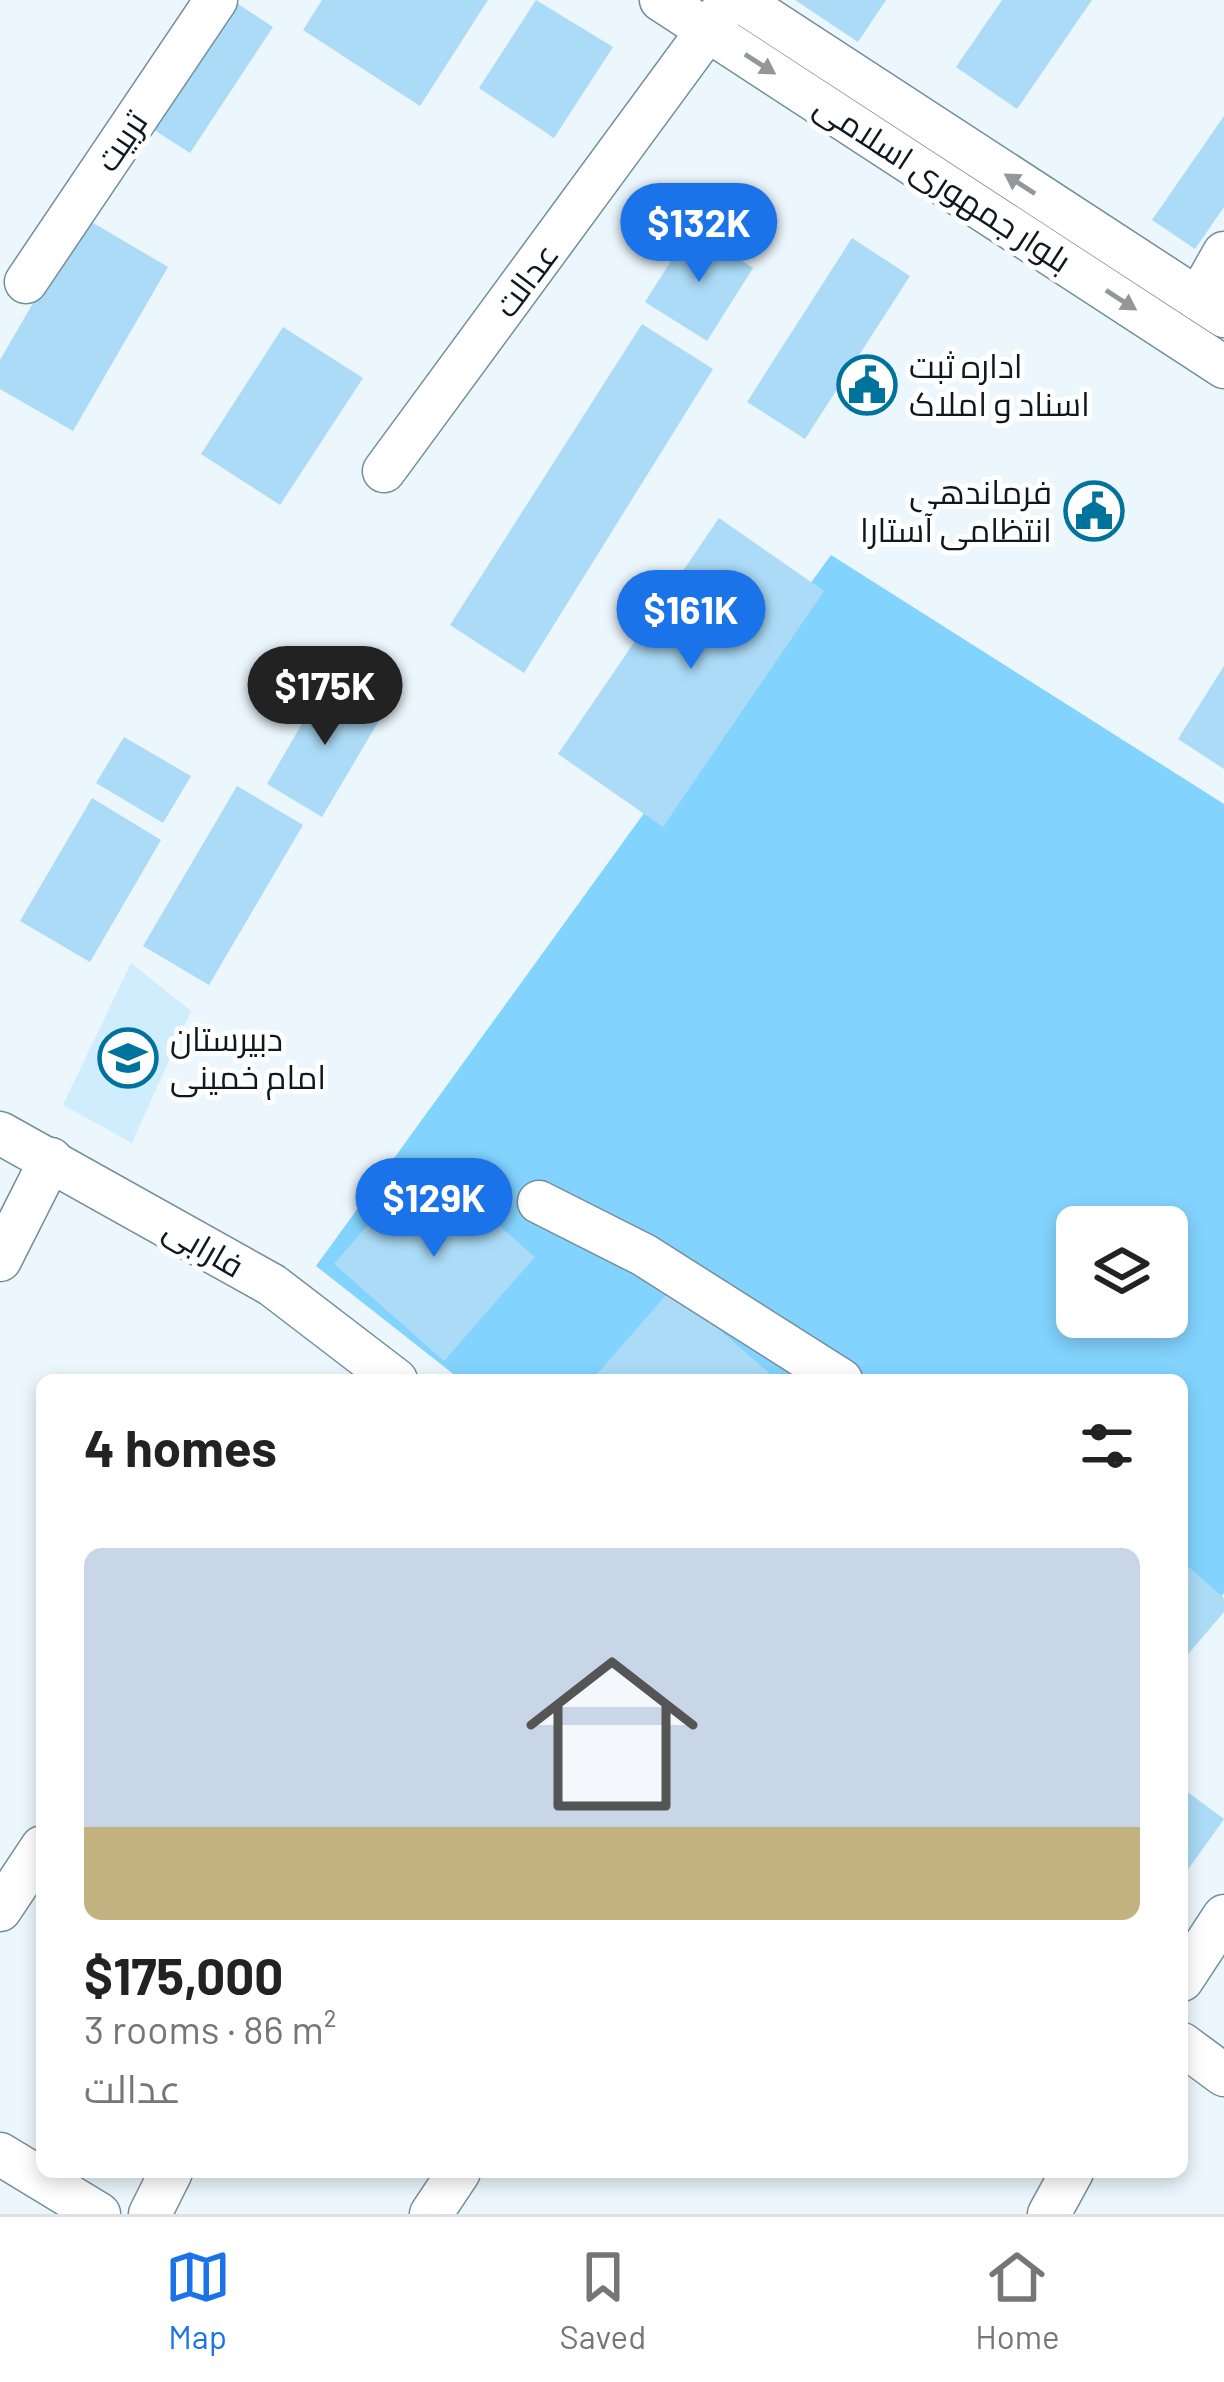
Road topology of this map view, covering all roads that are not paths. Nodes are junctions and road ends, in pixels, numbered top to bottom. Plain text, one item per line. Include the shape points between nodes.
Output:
1 (216, 0) edge
2 (662, 0) edge
3 (726, 10) edge
4 (1224, 254) edge
5 (26, 282) dead end
6 (1211, 308) edge
7 (1224, 367) edge
8 (385, 471) dead end
9 (0, 1133) edge
10 (50, 1159) junction
11 (539, 1202) dead end
12 (0, 1260) edge
13 (376, 1374) edge
14 (832, 1374) edge
15 (36, 1856) edge
16 (0, 1910) edge
17 (1224, 1916) edge
18 (1188, 1972) edge
19 (1188, 2048) edge
20 (1224, 2075) edge
21 (0, 2153) edge
22 (36, 2175) edge
23 (41, 2178) edge
24 (168, 2178) edge
25 (456, 2178) edge
26 (1069, 2178) edge
27 (99, 2214) edge
28 (150, 2214) edge
29 (431, 2214) edge
30 (1049, 2214) edge

1 - 5 street, تربیت
2 - 3 street, بلوار جمهوری اسلامی
6 -> 3 street, بلوار جمهوری اسلامی
3 -> 7 street, بلوار جمهوری اسلامی
3 - 8 street, عدالت
4 - 6 street
9 - 10 street, فارابی
10 - 12 street
10 - 13 street, فارابی via 272,1285
11 - 14 street via 644,1255
15 - 16 street
17 - 18 street
19 - 20 street
21 - 22 street
23 - 27 street
24 - 28 street
25 - 29 street
26 - 30 street

